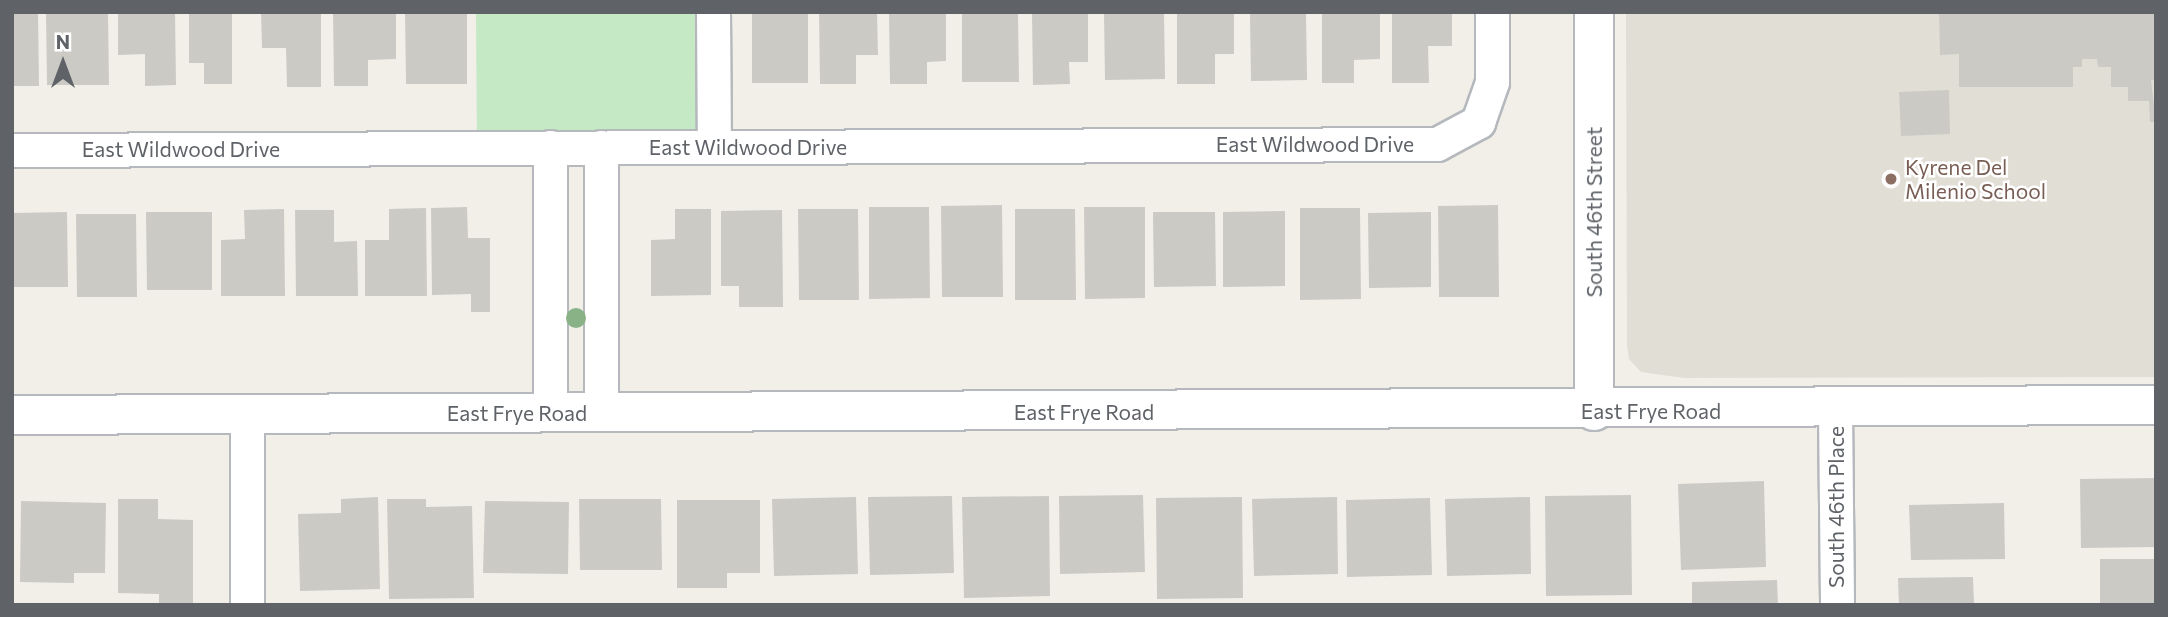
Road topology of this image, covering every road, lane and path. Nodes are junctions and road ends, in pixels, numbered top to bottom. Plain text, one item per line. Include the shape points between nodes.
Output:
1 (713, 12) edge
2 (1492, 12) edge
3 (1594, 12) edge
4 (550, 147) junction
5 (601, 147) junction
6 (714, 147) junction
7 (12, 149) edge
8 (551, 281) junction
9 (601, 281) junction
10 (2156, 405) edge
11 (1835, 410) junction
12 (1594, 411) junction
13 (601, 412) junction
14 (550, 413) junction
15 (247, 414) junction
16 (12, 415) edge
17 (247, 605) edge
18 (1837, 605) edge

1 - 6 street
2 - 6 street, East Wildwood Drive via 1492,82 1478,122 1437,144
3 - 12 street, South 46th Street
4 - 5 street, East Wildwood Drive
4 - 7 street, East Wildwood Drive
4 - 8 street
5 - 6 street, East Wildwood Drive
5 - 9 street
8 - 9 street
8 - 14 street
9 - 13 street
10 - 11 street, East Frye Road
11 - 12 street, East Frye Road
11 - 18 street, South 46th Place
12 - 13 street, East Frye Road
13 - 14 street, East Frye Road
14 - 15 street, East Frye Road
15 - 16 street, East Frye Road
15 - 17 street

